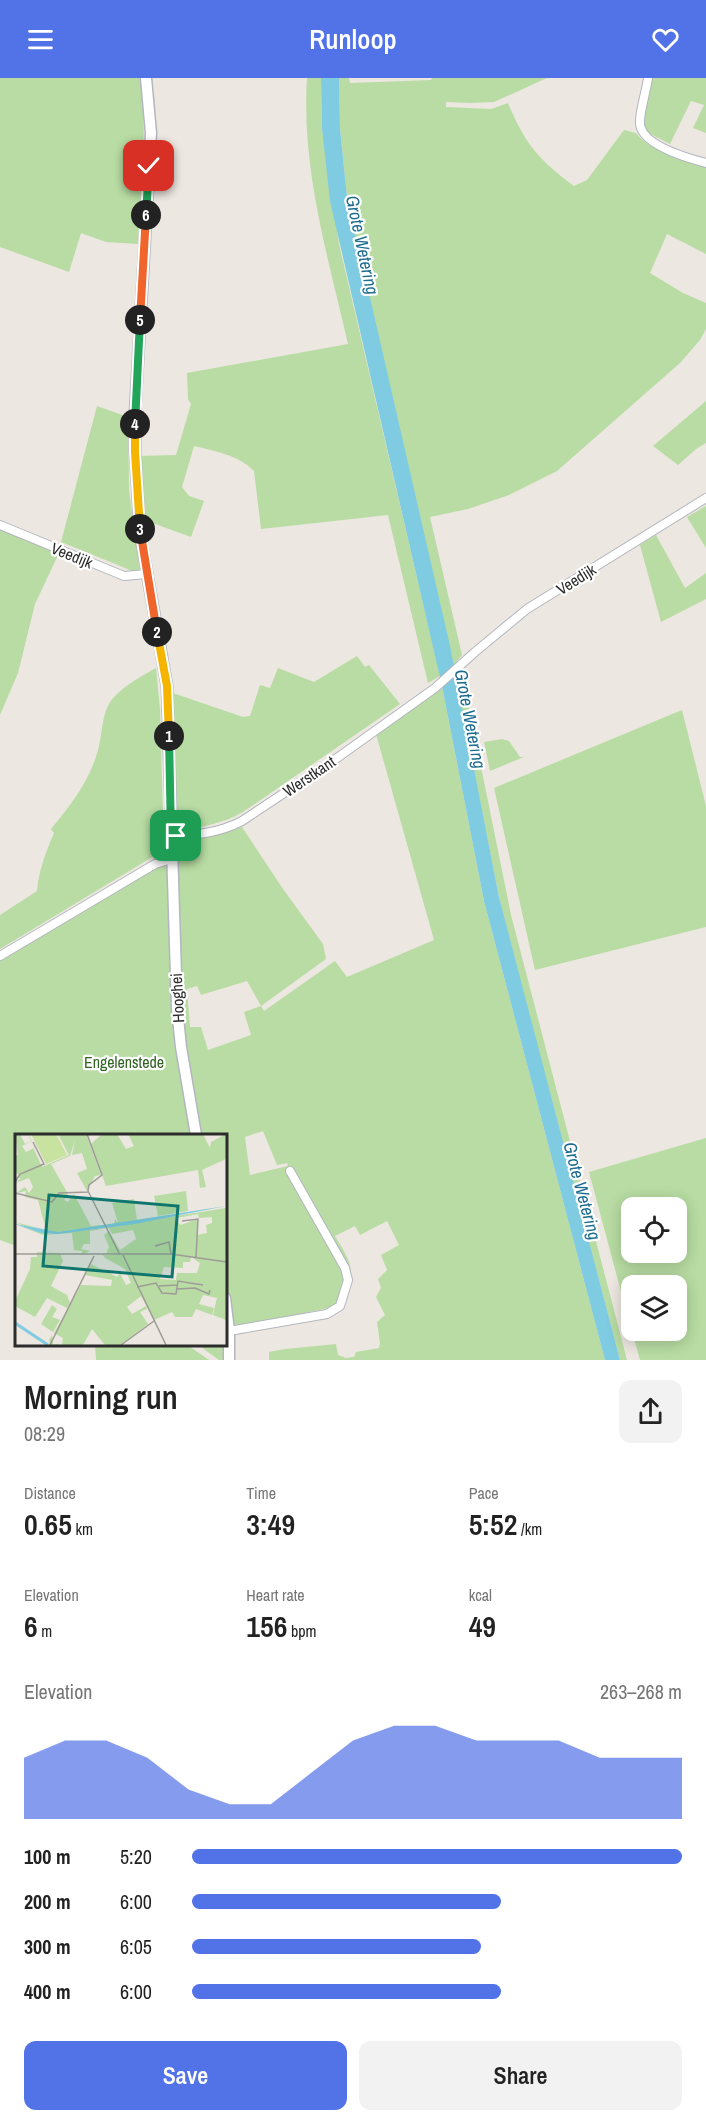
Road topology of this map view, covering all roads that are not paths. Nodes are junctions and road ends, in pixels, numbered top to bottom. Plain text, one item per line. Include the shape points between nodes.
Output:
1 (146, 78) edge
2 (648, 78) edge
3 (706, 163) edge
4 (706, 498) edge
5 (0, 525) edge
6 (146, 574) junction
7 (435, 687) joint
8 (169, 836) junction
9 (172, 859) junction
10 (0, 956) edge
11 (196, 1134) edge
12 (290, 1171) dead end
13 (226, 1306) edge
14 (229, 1331) junction
15 (229, 1360) edge

1 - 6 street, Hooghei via 151,133 135,442
2 - 3 street via 639,121 643,134 672,151
4 - 7 street, Veedijk via 527,609
5 - 6 street, Veedijk via 124,576
6 - 8 street, Hooghei via 167,686
7 - 8 street, Werstkant via 242,821 214,832
8 - 9 street, Hooghei
9 - 10 street via 155,864
9 - 11 street, Hooghei via 177,1008
12 - 14 street via 345,1268 348,1280 340,1306 327,1314
13 - 14 street
14 - 15 street

